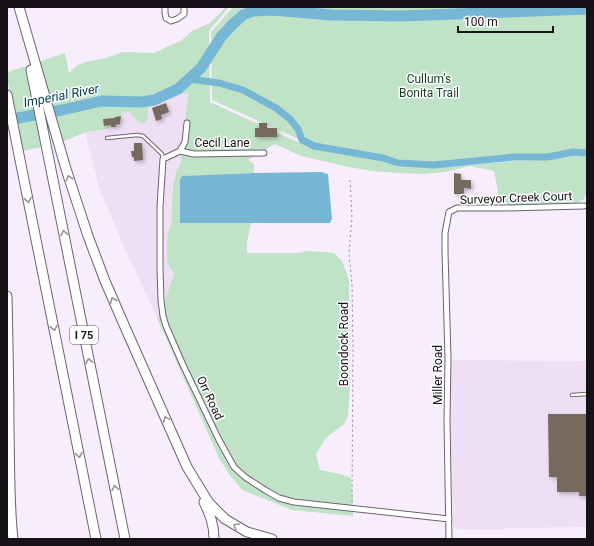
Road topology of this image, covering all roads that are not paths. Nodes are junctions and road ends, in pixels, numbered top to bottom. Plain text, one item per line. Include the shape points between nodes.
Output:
1 (19, 7) edge
2 (165, 7) edge
3 (184, 7) edge
4 (31, 57) junction
5 (7, 95) edge
6 (187, 124) dead end
7 (107, 138) dead end
8 (180, 151) junction
9 (264, 153) dead end
10 (163, 160) junction
11 (584, 206) dead end
12 (449, 212) joint
13 (7, 296) edge
14 (587, 394) edge
15 (572, 395) dead end
16 (187, 467) junction
17 (11, 517) junction
18 (449, 519) junction
19 (7, 527) edge
20 (13, 539) edge
21 (96, 539) edge
22 (125, 539) edge
23 (214, 539) edge
24 (272, 539) edge
25 (449, 539) edge

1 - 4 highway, I 75
2 - 3 street via 164,14 171,21 184,14
16 -> 4 highway via 105,281 72,188
22 -> 4 highway, I 75
5 -> 21 highway, I 75
6 - 8 street via 185,142
7 - 10 lane via 144,136 162,154
8 - 9 street, Cecil Lane via 194,154
8 - 10 street
10 - 18 street, Orr Road via 160,185 163,316 183,365 234,467 265,490 279,498 294,502
11 - 12 street, Surveyor Creek Court via 457,208
12 - 18 street, Miller Road via 446,233
13 - 17 highway
14 - 15 lane
16 - 23 highway via 211,517
24 -> 16 highway via 247,532 226,519 209,503
17 - 19 highway
17 - 20 highway
18 - 25 street, Miller Road

